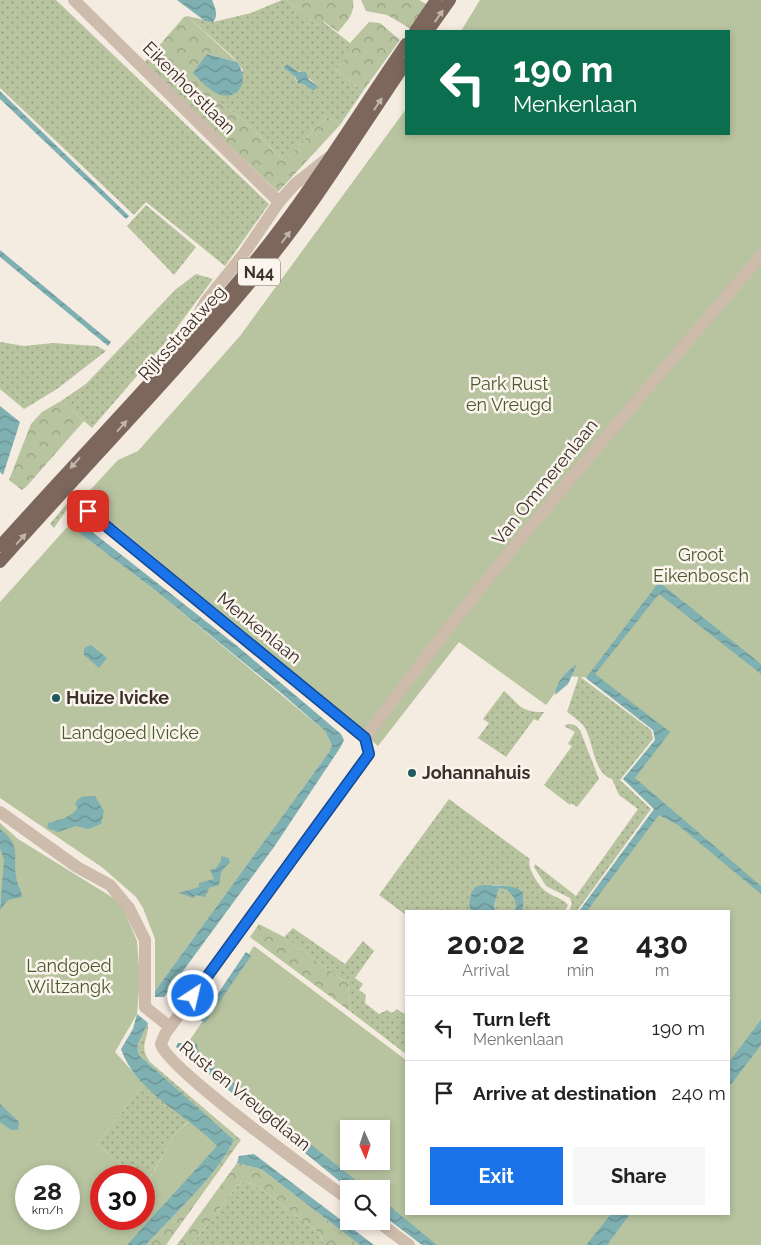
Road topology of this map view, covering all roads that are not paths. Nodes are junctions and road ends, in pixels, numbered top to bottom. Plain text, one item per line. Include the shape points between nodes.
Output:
1 (74, 0) edge
2 (436, 0) edge
3 (450, 0) edge
4 (416, 30) edge
5 (429, 30) edge
6 (405, 45) edge
7 (405, 64) edge
8 (329, 157) junction
9 (279, 202) junction
10 (761, 256) edge
11 (178, 349) junction
12 (88, 511) dead end
13 (0, 546) edge
14 (0, 562) edge
15 (365, 738) junction
16 (0, 812) edge
17 (170, 1027) junction
18 (340, 1193) edge
19 (389, 1230) edge
20 (408, 1245) edge

1 - 9 street, Eikenhorstlaan
2 - 4 main road
5 -> 3 main road
6 - 8 main road, Rijksstraatweg / N44
14 -> 7 main road, Rijksstraatweg / N44 via 266,264
8 - 9 street, Rijksstraatweg / N44 via 295,184
8 - 11 main road, Rijksstraatweg / N44 via 258,257
9 - 11 street, Rijksstraatweg / N44 via 206,301
10 - 15 street, Van Ommerenlaan via 599,444
11 -> 13 main road, Rijksstraatweg / N44
12 - 15 street, Menkenlaan
15 - 17 street via 369,754
16 - 17 street, Rust en Vreugdlaan via 77,867 110,885 129,908 145,940 145,1007
17 - 18 street, Rust en Vreugdlaan via 161,1044 164,1053 254,1129
19 - 20 street

